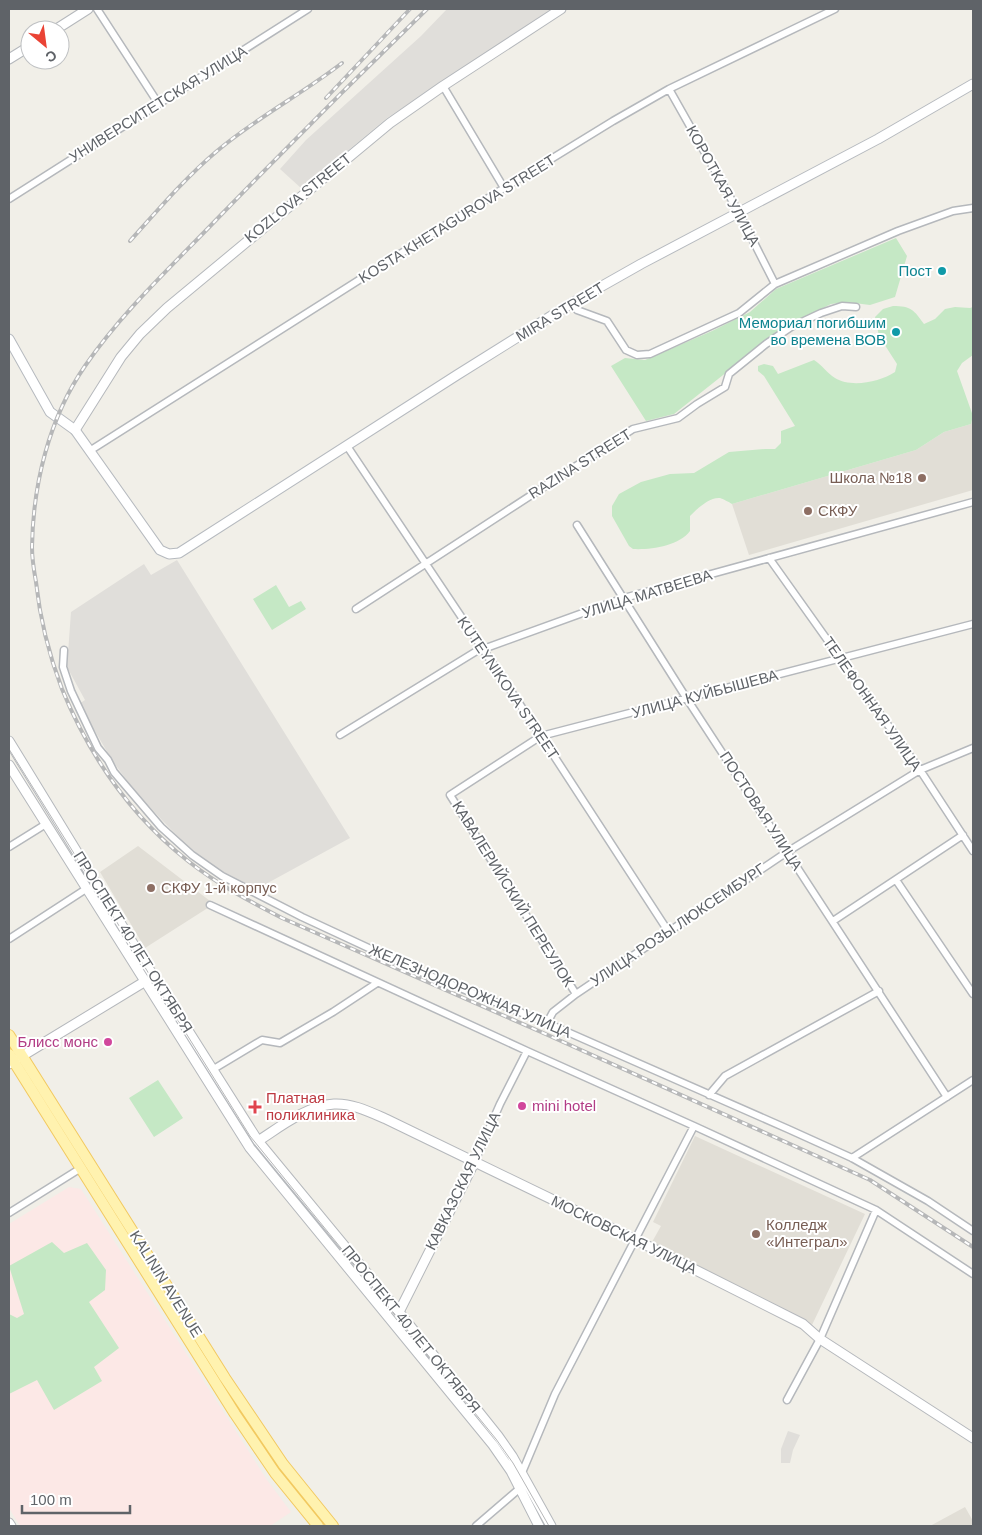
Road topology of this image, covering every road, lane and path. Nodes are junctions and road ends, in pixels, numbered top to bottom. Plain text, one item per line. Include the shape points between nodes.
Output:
1 (88, 9) edge
2 (97, 9) edge
3 (308, 9) edge
4 (561, 9) edge
5 (835, 9) edge
6 (70, 20) edge
7 (20, 52) edge
8 (9, 59) edge
9 (973, 84) edge
10 (443, 86) junction
11 (669, 89) junction
12 (158, 103) junction
13 (504, 188) junction
14 (9, 199) edge
15 (973, 208) edge
16 (739, 213) junction
17 (775, 284) junction
18 (572, 303) junction
19 (856, 307) dead end
20 (10, 344) edge
21 (75, 430) junction
22 (347, 446) junction
23 (91, 450) junction
24 (973, 502) edge
25 (577, 525) dead end
26 (769, 558) junction
27 (424, 563) junction
28 (624, 598) junction
29 (356, 609) dead end
30 (973, 624) edge
31 (64, 650) dead end
32 (483, 650) junction
33 (840, 658) junction
34 (687, 699) junction
35 (340, 734) dead end
36 (541, 736) junction
37 (9, 741) edge
38 (973, 748) edge
39 (9, 765) edge
40 (920, 770) junction
41 (450, 794) joint
42 (46, 824) junction
43 (963, 835) junction
44 (9, 847) edge
45 (973, 851) edge
46 (787, 852) junction
47 (896, 880) junction
48 (86, 890) junction
49 (210, 905) dead end
50 (834, 921) junction
51 (668, 931) junction
52 (9, 940) edge
53 (144, 982) junction
54 (377, 983) junction
55 (879, 991) junction
56 (576, 994) junction
57 (973, 994) edge
58 (547, 1023) junction
59 (9, 1035) edge
60 (527, 1051) junction
61 (13, 1059) edge
62 (212, 1070) junction
63 (973, 1080) edge
64 (710, 1094) junction
65 (946, 1097) junction
66 (694, 1126) junction
67 (258, 1141) junction
68 (250, 1148) junction
69 (852, 1158) junction
70 (474, 1161) junction
71 (81, 1168) junction
72 (876, 1210) junction
73 (9, 1213) edge
74 (973, 1231) edge
75 (636, 1240) junction
76 (973, 1274) edge
77 (399, 1312) junction
78 (820, 1338) junction
79 (787, 1400) dead end
80 (973, 1438) edge
81 (521, 1472) junction
82 (519, 1489) junction
83 (9, 1523) edge
84 (11, 1526) edge
85 (318, 1526) edge
86 (333, 1526) edge
87 (476, 1526) edge
88 (539, 1526) edge
89 (551, 1526) edge

1 - 6 street
2 - 12 street
3 - 12 street, УНИВЕРСИТЕТСКАЯ УЛИЦА
4 - 10 street, KOZLOVA STREET
5 - 11 street, KOSTA KHETAGUROVA STREET
7 - 8 street
9 - 16 street, MIRA STREET
10 - 13 street
10 - 21 street, KOZLOVA STREET via 390,123 167,308 121,357
11 - 13 street, KOSTA KHETAGUROVA STREET
11 - 16 street, КОРОТКАЯ УЛИЦА
12 - 14 street, УНИВЕРСИТЕТСКАЯ УЛИЦА
13 - 23 street, KOSTA KHETAGUROVA STREET
15 - 17 street via 953,211 898,231
16 - 17 street, КОРОТКАЯ УЛИЦА
16 - 18 street, MIRA STREET
17 - 18 street via 739,313 650,354 637,355 626,350 606,321 577,310
18 - 22 street, MIRA STREET
19 - 27 street, RAZINA STREET via 842,306 791,327 729,374 725,387 678,418 633,429
20 - 21 street via 50,412
21 - 23 street
22 - 23 street, MIRA STREET via 179,553 168,554 160,550
22 - 27 street, KUTEYNIKOVA STREET
24 - 26 street, УЛИЦА МАТВЕЕВА
25 - 28 street, ПОСТОВАЯ УЛИЦА
26 - 28 street, УЛИЦА МАТВЕЕВА
26 - 33 street, ТЕЛЕФОННАЯ УЛИЦА
27 - 29 street, RAZINA STREET
27 - 32 street, KUTEYNIKOVA STREET
28 - 32 street, УЛИЦА МАТВЕЕВА
28 - 34 street, ПОСТОВАЯ УЛИЦА
30 - 33 street, УЛИЦА КУЙБЫШЕВА
31 - 58 street, ЖЕЛЕЗНОДОРОЖНАЯ УЛИЦА via 64,667 71,691 98,748 135,798 192,854 222,876 342,936 418,971
32 - 35 street, УЛИЦА МАТВЕЕВА via 474,652
32 - 36 street, KUTEYNIKOVA STREET
33 - 34 street, УЛИЦА КУЙБЫШЕВА
33 - 40 street, ТЕЛЕФОННАЯ УЛИЦА
34 - 36 street, УЛИЦА КУЙБЫШЕВА
34 - 46 street, ПОСТОВАЯ УЛИЦА
36 - 41 street, УЛИЦА КУЙБЫШЕВА
36 - 51 street, KUTEYNIKOVA STREET
37 - 62 street, ПРОСПЕКТ 40 ЛЕТ ОКТЯБРЯ
38 - 40 street, УЛИЦА РОЗЫ ЛЮКСЕМБУРГ
39 - 42 street, ПРОСПЕКТ 40 ЛЕТ ОКТЯБРЯ
40 - 43 street, ТЕЛЕФОННАЯ УЛИЦА
40 - 46 street, УЛИЦА РОЗЫ ЛЮКСЕМБУРГ
41 - 56 street, КАВАЛЕРИЙСКИЙ ПЕРЕУЛОК
42 - 44 street
42 - 48 street, ПРОСПЕКТ 40 ЛЕТ ОКТЯБРЯ
43 - 45 street, ТЕЛЕФОННАЯ УЛИЦА
43 - 47 street
46 - 50 street, ПОСТОВАЯ УЛИЦА
46 - 51 street, УЛИЦА РОЗЫ ЛЮКСЕМБУРГ
47 - 50 street
47 - 57 street
48 - 52 street
48 - 53 street, ПРОСПЕКТ 40 ЛЕТ ОКТЯБРЯ
49 - 54 street, ЖЕЛЕЗНОДОРОЖНАЯ УЛИЦА
50 - 55 street, ПОСТОВАЯ УЛИЦА
51 - 56 street, УЛИЦА РОЗЫ ЛЮКСЕМБУРГ
53 - 61 street
53 - 68 street, ПРОСПЕКТ 40 ЛЕТ ОКТЯБРЯ
54 - 60 street, ЖЕЛЕЗНОДОРОЖНАЯ УЛИЦА
54 - 62 street via 280,1043 262,1040
55 - 64 street via 725,1076
55 - 65 street, ПОСТОВАЯ УЛИЦА
56 - 58 street, УЛИЦА РОЗЫ ЛЮКСЕМБУРГ via 553,1012
58 - 64 street, ЖЕЛЕЗНОДОРОЖНАЯ УЛИЦА
59 - 61 main road, KALININ AVENUE
60 - 66 street, ЖЕЛЕЗНОДОРОЖНАЯ УЛИЦА
60 - 70 street, КАВКАЗСКАЯ УЛИЦА
61 - 71 main road, KALININ AVENUE
61 - 86 main road, KALININ AVENUE via 235,1394 283,1464
62 - 67 street, ПРОСПЕКТ 40 ЛЕТ ОКТЯБРЯ
63 - 65 street
64 - 69 street, ЖЕЛЕЗНОДОРОЖНАЯ УЛИЦА
65 - 69 street
66 - 72 street, ЖЕЛЕЗНОДОРОЖНАЯ УЛИЦА
66 - 75 street
67 - 68 street
67 - 70 street, МОСКОВСКАЯ УЛИЦА via 311,1109 334,1104 358,1108 386,1119
67 - 77 street, ПРОСПЕКТ 40 ЛЕТ ОКТЯБРЯ
68 - 82 street, ПРОСПЕКТ 40 ЛЕТ ОКТЯБРЯ via 493,1445
69 - 74 street, ЖЕЛЕЗНОДОРОЖНАЯ УЛИЦА
70 - 75 street, МОСКОВСКАЯ УЛИЦА
70 - 77 street, КАВКАЗСКАЯ УЛИЦА
71 - 73 street
71 - 85 main road, KALININ AVENUE via 235,1414 275,1473
72 - 76 street, ЖЕЛЕЗНОДОРОЖНАЯ УЛИЦА
72 - 78 street
75 - 78 street, МОСКОВСКАЯ УЛИЦА via 803,1324
75 - 81 street via 555,1394
77 - 81 street, ПРОСПЕКТ 40 ЛЕТ ОКТЯБРЯ via 498,1436
78 - 79 street
78 - 80 street, МОСКОВСКАЯ УЛИЦА
81 - 82 street
81 - 89 street, ПРОСПЕКТ 40 ЛЕТ ОКТЯБРЯ
82 - 87 street
82 - 88 street, ПРОСПЕКТ 40 ЛЕТ ОКТЯБРЯ
83 - 84 street

